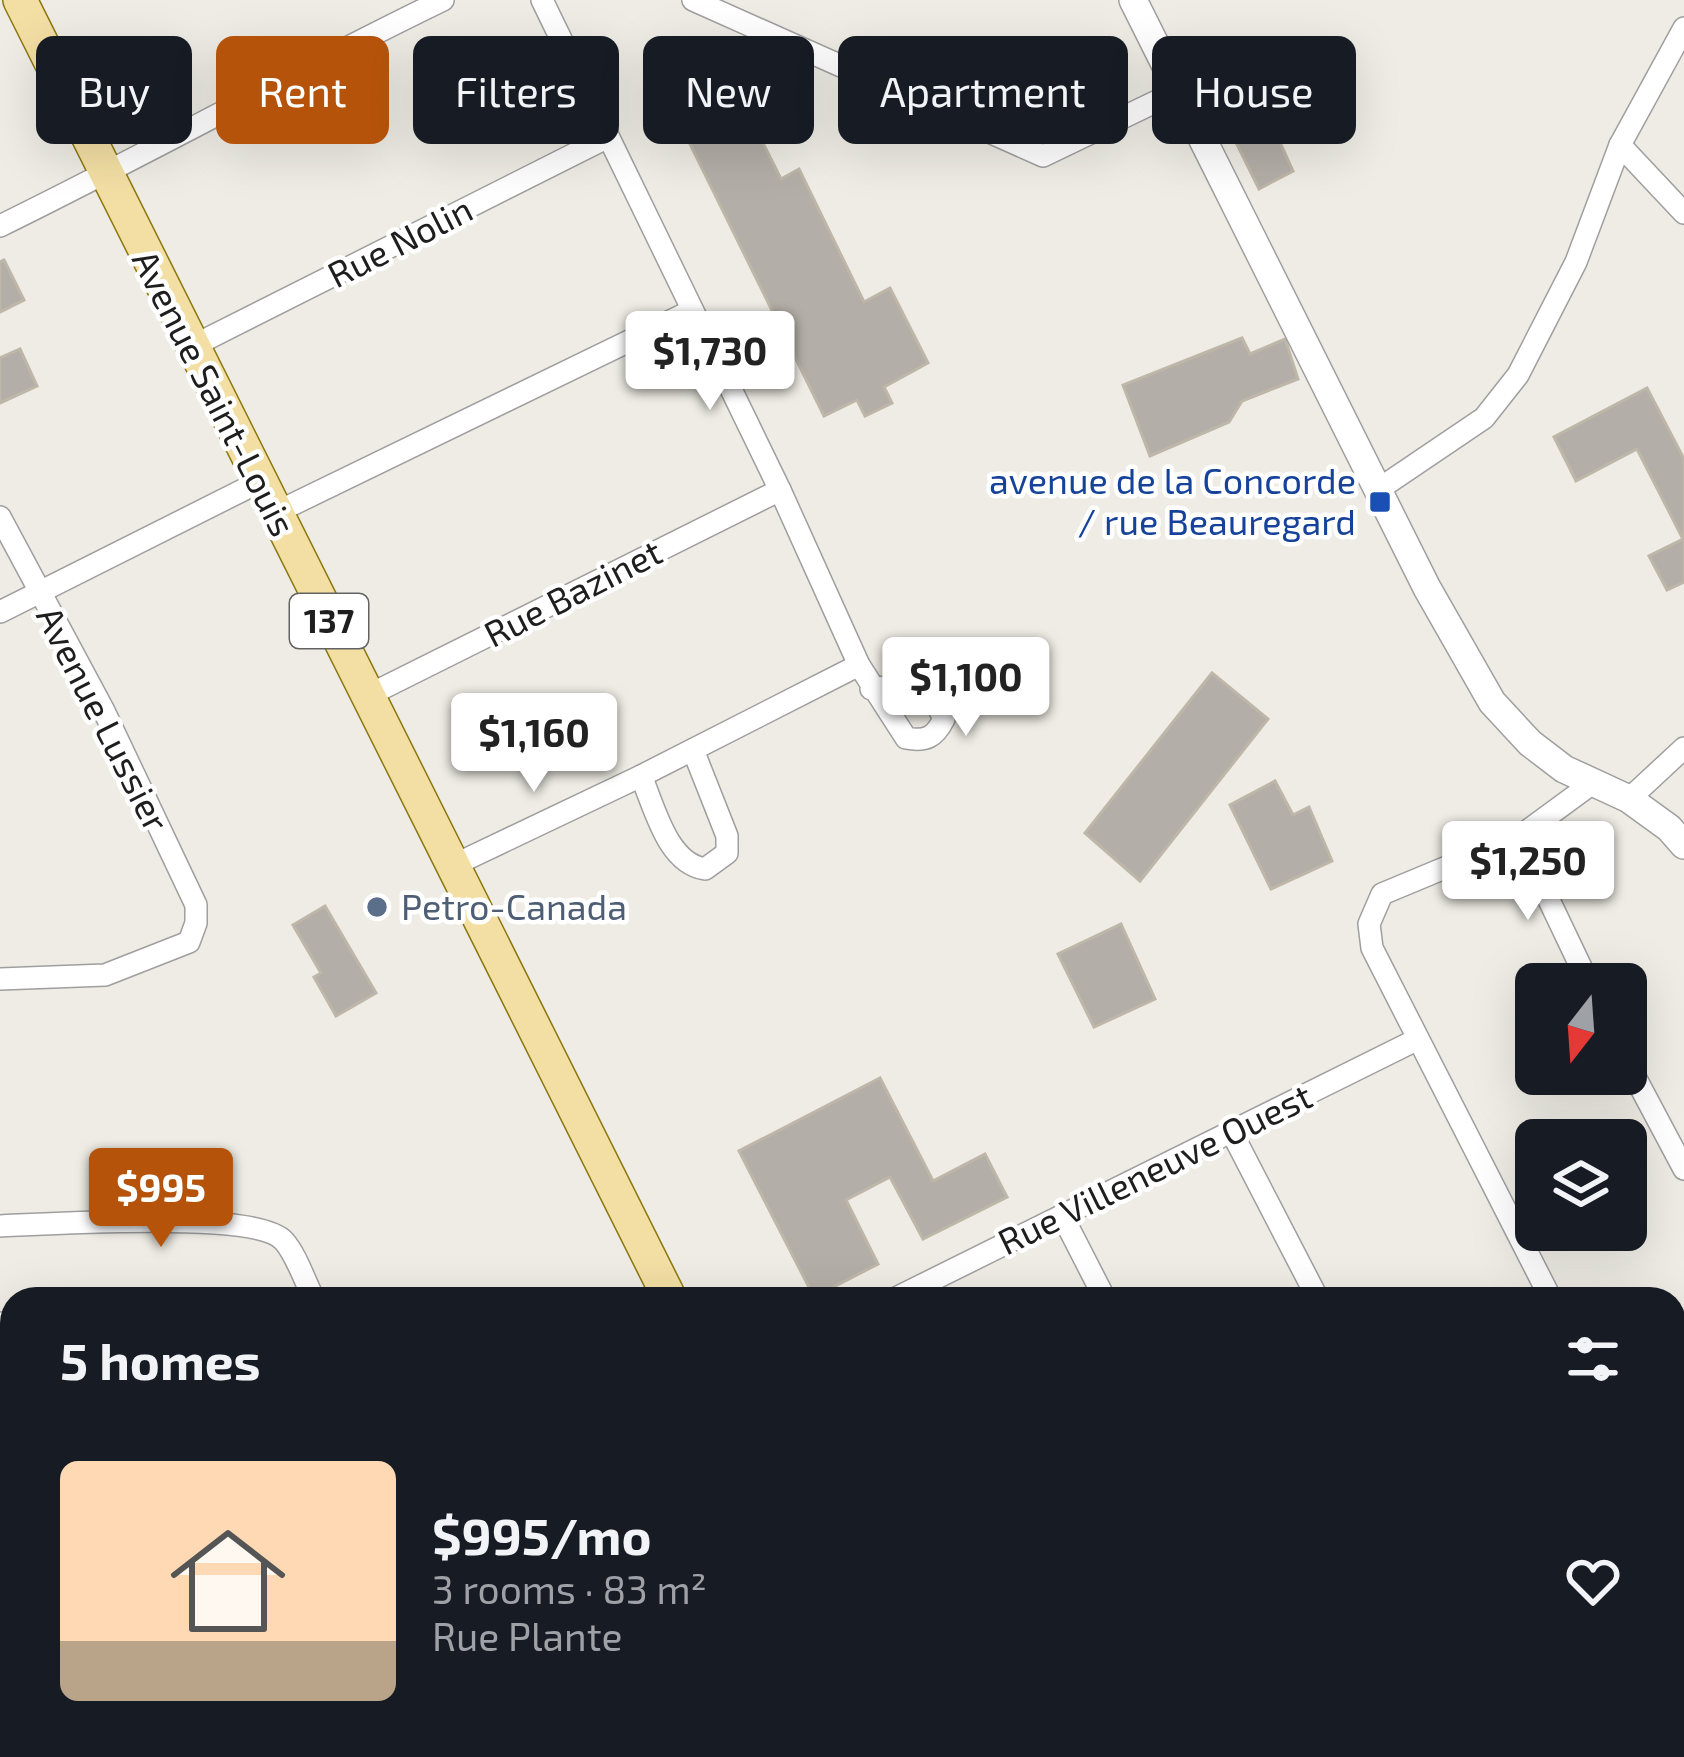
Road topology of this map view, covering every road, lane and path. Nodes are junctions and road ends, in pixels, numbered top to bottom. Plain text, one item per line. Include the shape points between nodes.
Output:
1 (20, 0) edge
2 (443, 0) edge
3 (542, 0) edge
4 (693, 0) edge
5 (1133, 0) edge
6 (1684, 28) edge
7 (559, 36) edge
8 (1152, 38) edge
9 (1152, 104) edge
10 (594, 144) edge
11 (611, 144) edge
12 (1205, 144) edge
13 (1620, 145) junction
14 (105, 175) junction
15 (1684, 213) edge
16 (0, 226) edge
17 (691, 310) junction
18 (191, 347) junction
19 (260, 482) junction
20 (1379, 489) junction
21 (780, 490) junction
22 (275, 514) junction
23 (0, 517) edge
24 (38, 593) junction
25 (0, 612) edge
26 (859, 665) junction
27 (871, 689) dead end
28 (367, 696) junction
29 (1684, 748) edge
30 (693, 750) junction
31 (641, 776) junction
32 (1594, 782) junction
33 (1629, 799) junction
34 (1519, 837) junction
35 (1684, 845) edge
36 (452, 866) junction
37 (1579, 963) edge
38 (0, 979) edge
39 (1416, 1040) junction
40 (1645, 1095) edge
41 (1231, 1131) junction
42 (1684, 1169) edge
43 (1062, 1215) junction
44 (0, 1226) edge
45 (308, 1287) edge
46 (664, 1287) edge
47 (918, 1287) edge
48 (1099, 1287) edge
49 (1312, 1287) edge
50 (1545, 1287) edge

1 - 14 main road, Avenue Saint-Louis / 137
2 - 14 street
3 - 7 street
4 - 9 street via 1043,156
5 - 8 street
6 - 13 street
10 - 18 street, Rue Nolin
11 - 17 street
12 - 20 street
13 - 15 street
13 - 20 street via 1576,262 1518,375 1484,418
14 - 16 street
14 - 18 main road, Avenue Saint-Louis / 137
17 - 21 street
17 - 22 street
18 - 19 main road, Avenue Saint-Louis / 137
19 - 22 main road, Avenue Saint-Louis / 137
19 - 24 street
20 - 32 street via 1492,702 1530,743
21 - 26 street
21 - 28 street, Rue Bazinet
22 - 28 main road, Avenue Saint-Louis / 137
23 - 24 street, Avenue Lussier
24 - 25 street
24 - 38 street, Avenue Lussier via 104,711 196,905 196,922 189,942 105,975
26 - 27 street
26 - 30 street
28 - 36 main road, Avenue Saint-Louis / 137
29 - 33 street
30 - 31 street
30 - 31 street via 727,836 727,854 705,869 676,853
31 - 36 street
32 - 33 street
32 - 34 street
33 - 35 street
34 - 37 street
34 - 39 street via 1382,894 1369,924 1372,948
36 - 46 main road, Avenue Saint-Louis / 137
39 - 41 street, Rue Villeneuve Ouest
39 - 50 street
40 - 42 street
41 - 43 street, Rue Villeneuve Ouest
41 - 49 street
43 - 47 street, Rue Villeneuve Ouest
43 - 48 street
44 - 45 street via 136,1220 262,1229 283,1240

